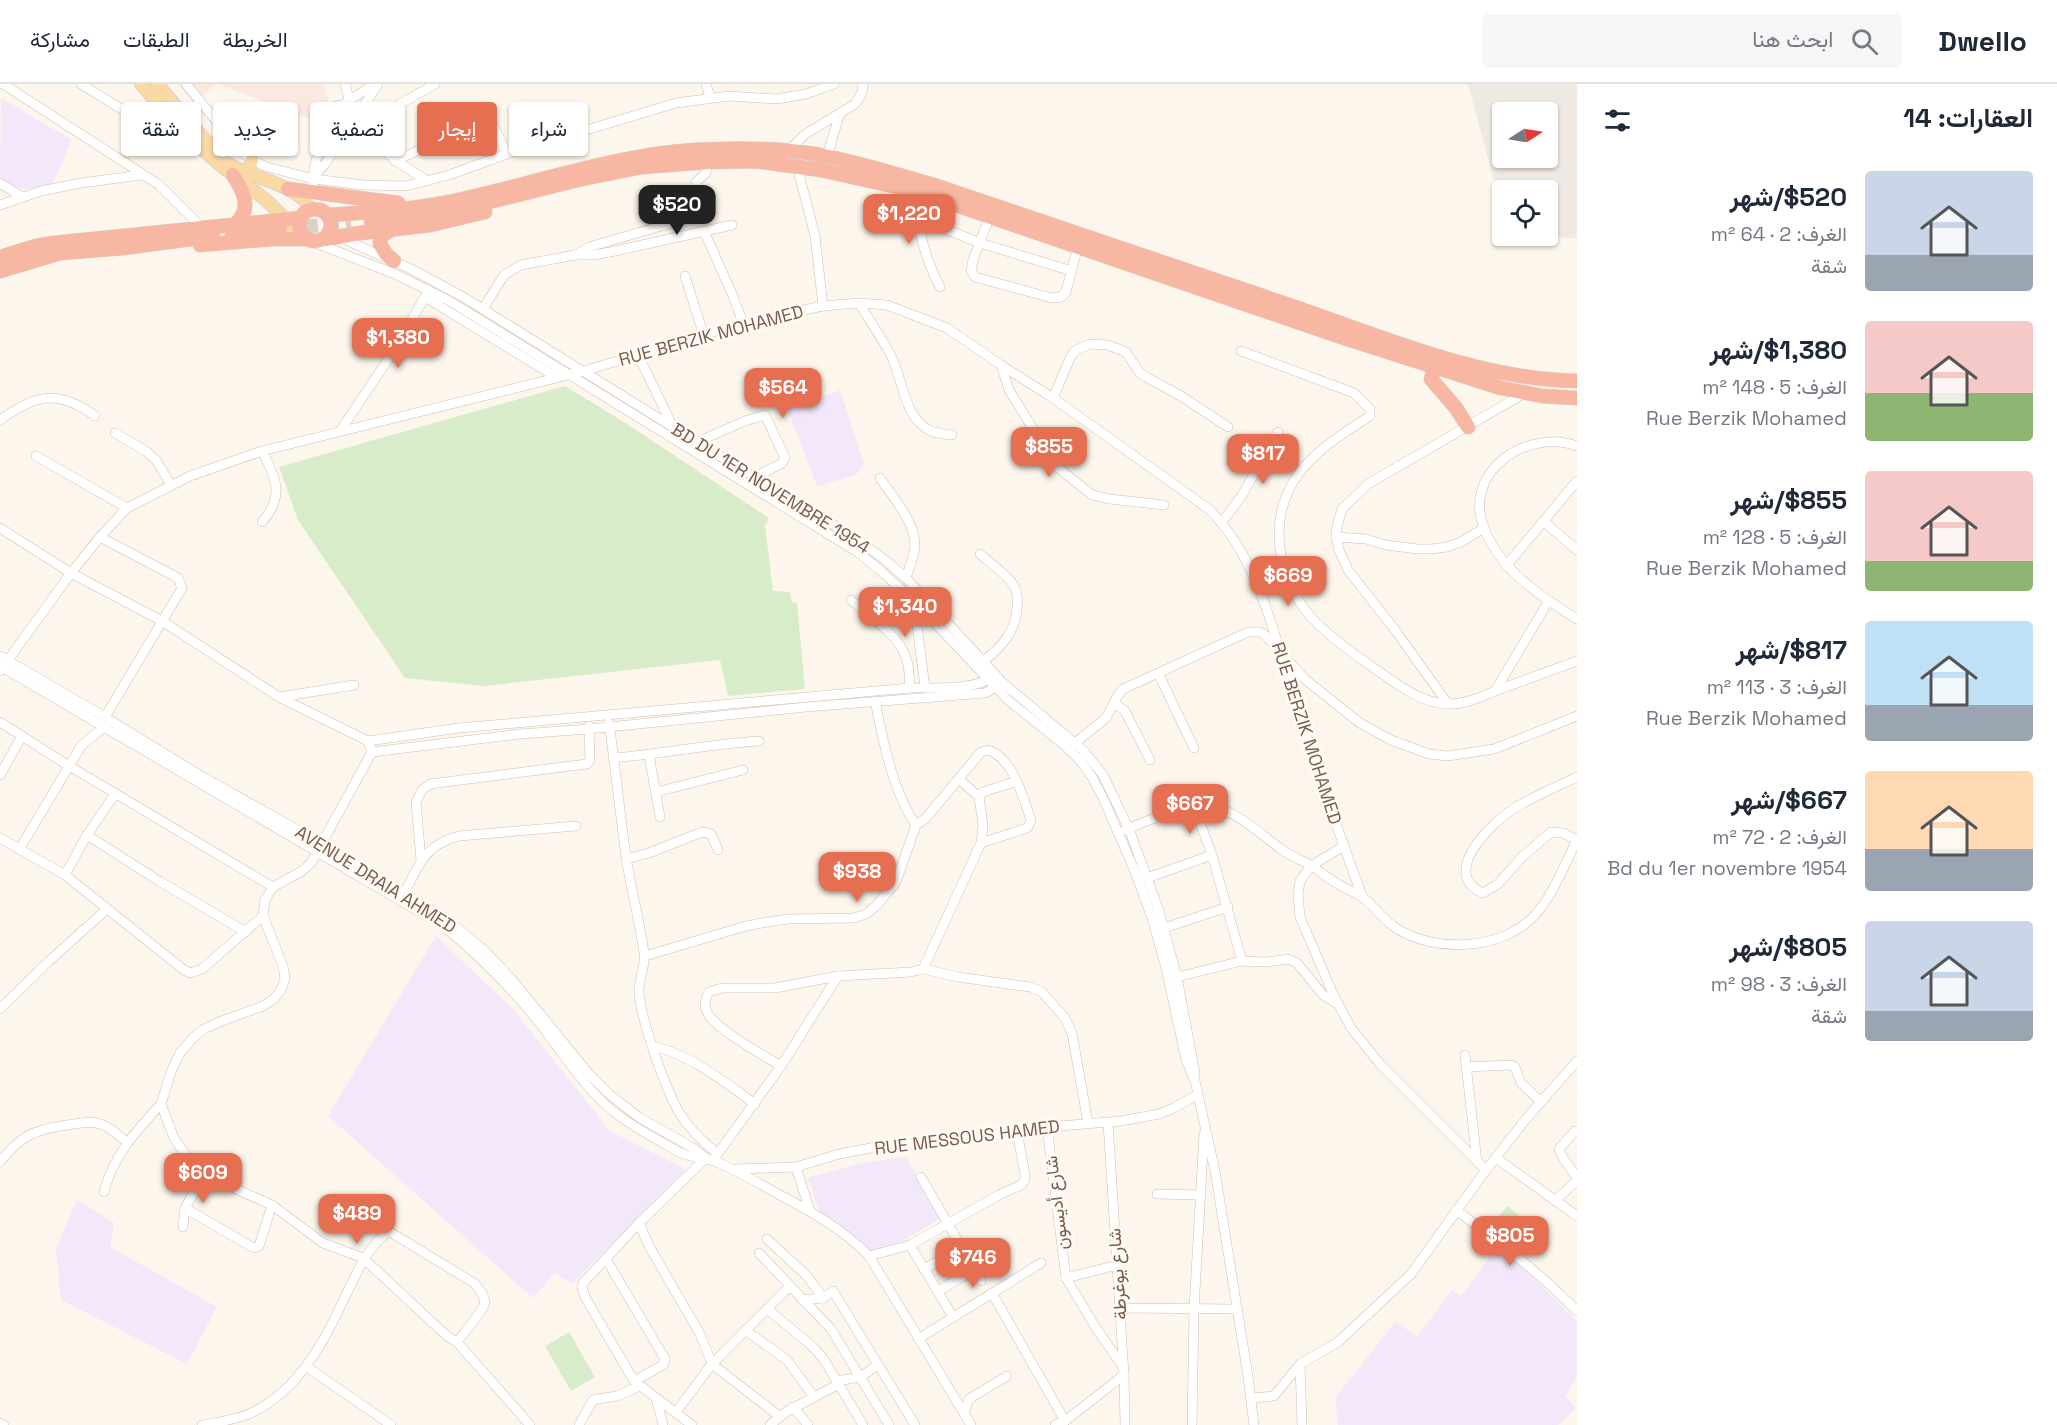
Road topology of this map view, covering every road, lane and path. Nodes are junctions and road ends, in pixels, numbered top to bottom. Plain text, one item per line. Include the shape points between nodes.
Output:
1 (3, 84) edge
2 (81, 84) edge
3 (141, 84) edge
4 (157, 84) edge
5 (186, 84) edge
6 (345, 84) edge
7 (377, 84) edge
8 (435, 84) edge
9 (706, 84) edge
10 (834, 84) edge
11 (862, 84) edge
12 (710, 98) junction
13 (161, 102) edge
14 (168, 102) edge
15 (345, 102) joint
16 (368, 102) edge
17 (398, 102) edge
18 (121, 109) edge
19 (840, 113) junction
20 (201, 139) edge
21 (201, 142) edge
22 (789, 151) junction
23 (507, 154) junction
24 (319, 156) edge
25 (330, 156) edge
26 (389, 156) edge
27 (827, 156) junction
28 (252, 160) junction
29 (395, 161) junction
30 (707, 162) junction
31 (797, 166) junction
32 (248, 174) junction
33 (141, 175) junction
34 (233, 176) junction
35 (429, 181) junction
36 (0, 183) edge
37 (313, 183) junction
38 (288, 189) junction
39 (915, 191) junction
40 (534, 192) junction
41 (22, 197) junction
42 (442, 202) junction
43 (0, 205) edge
44 (315, 213) junction
45 (990, 216) junction
46 (351, 222) tunnel mouth
47 (283, 224) junction
48 (918, 224) junction
49 (234, 225) junction
50 (732, 225) dead end
51 (202, 228) junction
52 (390, 230) junction
53 (704, 231) junction
54 (645, 232) junction
55 (318, 238) junction
56 (980, 243) junction
57 (648, 244) junction
58 (1078, 246) junction
59 (123, 248) junction
60 (575, 255) junction
61 (0, 257) edge
62 (394, 261) junction
63 (0, 271) edge
64 (1072, 271) junction
65 (685, 276) dead end
66 (940, 287) dead end
67 (427, 293) junction
68 (859, 303) junction
69 (823, 306) junction
70 (483, 309) junction
71 (742, 323) junction
72 (704, 336) junction
73 (1240, 351) dead end
74 (638, 355) junction
75 (1001, 365) junction
76 (1435, 366) junction
77 (584, 371) junction
78 (567, 374) junction
79 (556, 377) junction
80 (1577, 381) edge
81 (1525, 393) junction
82 (1053, 398) junction
83 (1577, 398) edge
84 (95, 416) dead end
85 (0, 420) edge
86 (674, 427) junction
87 (1228, 427) dead end
88 (1468, 427) junction
89 (340, 431) junction
90 (1278, 432) dead end
91 (115, 433) dead end
92 (952, 435) dead end
93 (697, 442) junction
94 (1577, 446) edge
95 (262, 451) junction
96 (36, 456) dead end
97 (755, 477) junction
98 (880, 478) dead end
99 (1577, 481) edge
100 (744, 483) junction
101 (171, 485) junction
102 (1164, 505) dead end
103 (128, 508) junction
104 (1543, 521) junction
105 (262, 522) dead end
106 (1222, 522) junction
107 (0, 528) edge
108 (1484, 528) junction
109 (100, 537) junction
110 (1336, 537) junction
111 (1577, 550) edge
112 (980, 554) dead end
113 (1506, 566) junction
114 (71, 573) junction
115 (908, 581) junction
116 (852, 600) dead end
117 (914, 602) junction
118 (1548, 602) junction
119 (1577, 619) edge
120 (162, 621) junction
121 (1282, 654) junction
122 (984, 661) junction
123 (1577, 661) edge
124 (2, 664) edge
125 (1158, 673) junction
126 (992, 677) junction
127 (354, 685) dead end
128 (999, 686) junction
129 (910, 688) junction
130 (925, 688) junction
131 (1495, 691) junction
132 (279, 697) junction
133 (875, 701) junction
134 (1114, 703) junction
135 (1448, 704) junction
136 (608, 715) junction
137 (1577, 716) edge
138 (105, 717) junction
139 (588, 717) junction
140 (0, 722) edge
141 (104, 727) junction
142 (610, 727) junction
143 (589, 729) junction
144 (22, 736) junction
145 (369, 741) junction
146 (759, 741) dead end
147 (1075, 742) junction
148 (1194, 748) dead end
149 (372, 752) junction
150 (649, 755) junction
151 (613, 758) junction
152 (1150, 760) dead end
153 (69, 766) junction
154 (743, 770) dead end
155 (0, 775) edge
156 (1577, 777) edge
157 (959, 779) junction
158 (1017, 780) junction
159 (656, 792) junction
160 (115, 794) junction
161 (979, 797) junction
162 (1194, 806) junction
163 (660, 817) dead end
164 (916, 825) junction
165 (576, 826) dead end
166 (1129, 829) junction
167 (1119, 833) junction
168 (87, 835) junction
169 (0, 838) edge
170 (1577, 840) edge
171 (981, 843) junction
172 (323, 844) junction
173 (1344, 846) junction
174 (19, 850) junction
175 (718, 850) dead end
176 (317, 853) junction
177 (1212, 855) junction
178 (626, 859) junction
179 (421, 860) junction
180 (1311, 866) junction
181 (65, 875) junction
182 (1147, 878) junction
183 (273, 887) junction
184 (405, 892) junction
185 (1364, 898) junction
186 (1228, 907) junction
187 (107, 909) junction
188 (263, 916) junction
189 (1164, 928) junction
190 (246, 932) junction
191 (645, 956) junction
192 (1242, 961) junction
193 (923, 969) junction
194 (838, 976) junction
195 (1177, 977) junction
196 (1338, 1004) junction
197 (0, 1009) edge
198 (556, 1039) junction
199 (653, 1046) junction
200 (1465, 1055) dead end
201 (1577, 1061) edge
202 (781, 1066) junction
203 (1466, 1067) junction
204 (1195, 1081) junction
205 (1197, 1095) junction
206 (1541, 1102) junction
207 (161, 1104) junction
208 (755, 1104) junction
209 (1088, 1123) junction
210 (1108, 1123) junction
211 (1047, 1127) junction
212 (1204, 1129) junction
213 (1017, 1131) junction
214 (1575, 1131) dead end
215 (126, 1142) junction
216 (712, 1158) junction
217 (1496, 1158) junction
218 (0, 1162) edge
219 (1477, 1162) junction
220 (796, 1167) junction
221 (734, 1169) junction
222 (1486, 1170) junction
223 (204, 1174) junction
224 (921, 1178) dead end
225 (1577, 1178) edge
226 (104, 1192) dead end
227 (1157, 1194) dead end
228 (1200, 1195) junction
229 (1555, 1201) junction
230 (272, 1205) junction
231 (185, 1208) junction
232 (1456, 1210) junction
233 (810, 1211) junction
234 (1577, 1216) edge
235 (639, 1223) junction
236 (948, 1223) junction
237 (183, 1227) dead end
238 (768, 1239) dead end
239 (910, 1245) junction
240 (962, 1248) junction
241 (759, 1253) dead end
242 (869, 1256) junction
243 (363, 1258) junction
244 (606, 1259) junction
245 (1041, 1263) dead end
246 (1117, 1265) junction
247 (924, 1269) junction
248 (974, 1270) junction
249 (1066, 1278) junction
250 (981, 1281) dead end
251 (790, 1286) junction
252 (938, 1291) junction
253 (992, 1293) junction
254 (823, 1298) junction
255 (802, 1300) junction
256 (1575, 1305) edge
257 (1120, 1308) junction
258 (767, 1309) junction
259 (1194, 1309) junction
260 (1236, 1309) junction
261 (953, 1317) junction
262 (745, 1330) junction
263 (918, 1339) junction
264 (457, 1342) junction
265 (712, 1364) junction
266 (1300, 1364) junction
267 (877, 1365) junction
268 (307, 1367) junction
269 (1124, 1371) junction
270 (1008, 1376) dead end
271 (861, 1377) junction
272 (838, 1382) junction
273 (637, 1383) junction
274 (814, 1397) junction
275 (656, 1398) junction
276 (1251, 1398) junction
277 (793, 1407) junction
278 (676, 1412) junction
279 (964, 1414) junction
280 (779, 1416) junction
281 (913, 1422) edge
282 (0, 1423) edge
283 (1060, 1423) edge
284 (4, 1425) edge
285 (202, 1425) edge
286 (391, 1425) edge
287 (530, 1425) edge
288 (579, 1425) edge
289 (663, 1425) edge
290 (692, 1425) edge
291 (770, 1425) edge
292 (808, 1425) edge
293 (863, 1425) edge
294 (889, 1425) edge
295 (902, 1425) edge
296 (971, 1425) edge
297 (1125, 1425) edge
298 (1192, 1425) edge
299 (1254, 1425) edge
300 (1302, 1425) edge

1 - 33 street
2 - 18 street
3 - 13 main road
4 - 14 main road
5 - 28 street
6 - 15 street
7 - 15 street
7 - 16 street
8 - 17 street
9 - 12 street
10 - 12 street via 777,99
11 - 19 street via 859,100
12 - 23 street via 675,103
19 - 22 street via 804,135
19 - 27 street
20 - 32 main road via 228,164
21 - 34 main road
22 - 27 highway
22 - 42 highway via 675,152 595,165
23 - 29 street via 494,125 485,120
23 - 35 street
24 - 37 street
25 - 37 street
26 - 29 street
27 - 80 highway via 934,185 1496,373
28 - 32 main road
28 - 37 street
29 - 35 street
30 - 31 highway via 756,161
30 - 40 highway via 642,167
30 - 54 street via 706,173 695,184 696,209 692,216
31 - 39 highway
31 - 69 street via 815,236
32 - 38 main road
33 - 41 street via 81,183
33 - 51 street via 158,184
34 - 47 main road via 258,193
34 - 49 highway via 245,201 243,215
35 - 37 street via 406,186
36 - 41 street
37 - 38 highway
37 - 42 highway via 400,204
37 - 44 street
38 - 44 main road via 301,196
39 - 45 highway
39 - 48 street
40 - 46 highway via 440,214
40 - 52 highway via 450,222
41 - 43 street
42 - 44 highway via 403,210
44 - 47 highway
44 - 55 highway via 331,220
44 - 55 highway via 299,230
45 - 56 street
45 - 58 highway
47 - 49 highway
47 - 55 main road
47 - 59 highway
48 - 56 street via 938,226
48 - 66 street via 924,252
49 - 51 highway
50 - 53 street
51 - 61 highway via 54,243
52 - 55 highway
52 - 62 highway via 381,237 380,244
53 - 57 street
53 - 71 street
54 - 57 street
54 - 60 street via 589,247
55 - 59 highway
55 - 62 street, BD DU 1ER NOVEMBRE 1954
55 - 67 street
56 - 64 street
56 - 64 street via 971,270 973,276 983,280 1057,298 1064,296
57 - 60 street
58 - 64 street
58 - 76 highway
59 - 63 highway via 60,253
60 - 70 street via 512,269 498,283
62 - 70 street, BD DU 1ER NOVEMBRE 1954
65 - 72 street
67 - 78 street via 478,318
67 - 79 street
67 - 89 street
68 - 69 street, RUE BERZIK MOHAMED
68 - 75 street, RUE BERZIK MOHAMED via 886,305 947,328
68 - 92 street via 894,362 914,415 930,431
69 - 71 street, RUE BERZIK MOHAMED
70 - 77 street, BD DU 1ER NOVEMBRE 1954
71 - 72 street, RUE BERZIK MOHAMED
72 - 74 street, RUE BERZIK MOHAMED
73 - 135 street via 1354,393 1370,409 1370,416 1325,447 1296,477 1277,530 1285,574 1310,616 1334,638 1413,693
74 - 77 street, RUE BERZIK MOHAMED
74 - 86 street
75 - 82 street, RUE BERZIK MOHAMED
75 - 102 street via 1010,390 1056,466 1092,495
76 - 81 highway
76 - 88 highway via 1431,379
77 - 78 street, RUE BERZIK MOHAMED
77 - 86 street, BD DU 1ER NOVEMBRE 1954
78 - 79 street, RUE BERZIK MOHAMED
78 - 100 street
79 - 89 street, RUE BERZIK MOHAMED
81 - 83 highway
81 - 88 street
82 - 87 street via 1076,350 1090,344 1108,345 1126,351 1139,372
82 - 106 street, RUE BERZIK MOHAMED
84 - 85 street via 64,398 49,398 18,407
86 - 93 street, BD DU 1ER NOVEMBRE 1954
88 - 110 street via 1360,490 1342,509
89 - 95 street, RUE BERZIK MOHAMED
90 - 106 street
91 - 101 street via 156,460
93 - 97 street, BD DU 1ER NOVEMBRE 1954
93 - 97 street via 765,415 785,458
94 - 108 street via 1550,441 1535,443 1504,457 1481,494
95 - 101 street, RUE BERZIK MOHAMED
95 - 105 street via 277,487 274,505
96 - 103 street
97 - 100 street
97 - 115 street, BD DU 1ER NOVEMBRE 1954 via 854,537
98 - 115 street via 913,534
99 - 104 street
100 - 117 street via 859,554
101 - 103 street, RUE BERZIK MOHAMED
103 - 109 street, RUE BERZIK MOHAMED
104 - 111 street
104 - 113 street
106 - 121 street, RUE BERZIK MOHAMED via 1258,586
107 - 114 street
108 - 110 street via 1461,542 1432,549
108 - 113 street
109 - 114 street, RUE BERZIK MOHAMED
109 - 120 street via 178,578 182,588
110 - 135 street via 1348,570
112 - 122 street via 1013,584 1018,595 1012,631
113 - 118 street
114 - 120 street
114 - 124 street, RUE BERZIK MOHAMED
115 - 117 street
115 - 122 street, BD DU 1ER NOVEMBRE 1954
116 - 129 street via 898,642 906,656
117 - 126 street
117 - 130 street
118 - 119 street
118 - 131 street
120 - 132 street
120 - 138 street
121 - 125 street via 1265,635 1248,632
121 - 137 street via 1306,680 1360,723 1410,749 1437,756 1494,749
121 - 173 street, RUE BERZIK MOHAMED
122 - 126 street, BD DU 1ER NOVEMBRE 1954
123 - 131 street
124 - 138 street, AVENUE DRAIA AHMED
124 - 141 street, AVENUE DRAIA AHMED
125 - 134 street via 1123,689
125 - 148 street
126 - 128 street, BD DU 1ER NOVEMBRE 1954
126 - 130 street via 970,685
127 - 132 street
128 - 133 street via 978,694
128 - 147 street, BD DU 1ER NOVEMBRE 1954
128 - 167 street via 1020,711 1079,759
129 - 130 street
129 - 136 street
131 - 135 street
132 - 145 street
133 - 142 street
133 - 164 street via 906,810
134 - 147 street via 1101,723
134 - 152 street via 1125,711
136 - 139 street
136 - 142 street
138 - 172 street, AVENUE DRAIA AHMED
139 - 143 street
139 - 145 street via 459,728
140 - 144 street
141 - 153 street via 81,746
141 - 176 street, AVENUE DRAIA AHMED
142 - 143 street
142 - 151 street
143 - 149 street
143 - 179 street via 590,760 586,764 430,784 422,790 416,802
144 - 153 street
144 - 155 street
145 - 149 street
146 - 150 street
147 - 166 street, BD DU 1ER NOVEMBRE 1954 via 1103,776
149 - 172 street
150 - 151 street
150 - 159 street
151 - 178 street
153 - 160 street
153 - 174 street
154 - 159 street
156 - 170 street via 1500,818 1470,854 1466,873 1470,883 1483,893 1498,884 1551,832
157 - 158 street via 981,752 988,750 1005,763
157 - 161 street
157 - 164 street
158 - 161 street
158 - 171 street via 1031,824
159 - 163 street
160 - 168 street
160 - 183 street
161 - 171 street
162 - 166 street
162 - 177 street
162 - 180 street via 1230,813 1296,860
164 - 191 street via 896,882 866,914 854,918 767,922
165 - 179 street via 459,836 439,843
166 - 167 street
166 - 182 street, BD DU 1ER NOVEMBRE 1954
167 - 204 street via 1153,921 1186,1060
168 - 181 street
168 - 190 street
169 - 174 street
170 - 185 street via 1548,898 1534,916 1512,932 1488,941 1444,944 1415,937 1394,927
171 - 193 street
172 - 176 street
172 - 184 street, AVENUE DRAIA AHMED
173 - 180 street
173 - 185 street, RUE BERZIK MOHAMED
174 - 181 street
175 - 178 street via 711,834 702,832
176 - 183 street via 302,871
176 - 198 street, AVENUE DRAIA AHMED via 460,939
177 - 182 street
177 - 186 street
178 - 191 street
179 - 184 street
180 - 185 street
180 - 196 street via 1300,881 1300,917
181 - 187 street
182 - 189 street, BD DU 1ER NOVEMBRE 1954
183 - 188 street via 265,900
184 - 198 street, AVENUE DRAIA AHMED via 447,918 498,963 537,1008
186 - 189 street
186 - 192 street
187 - 190 street via 190,973 202,969
187 - 197 street
188 - 190 street
188 - 207 street via 283,966 285,979 281,990 263,1006 219,1022 193,1038 180,1053
189 - 195 street, BD DU 1ER NOVEMBRE 1954
191 - 199 street via 639,995
192 - 195 street
192 - 196 street via 1288,958 1297,963 1323,995
193 - 194 street
193 - 209 street via 1042,992 1065,1018 1072,1033
194 - 202 street
194 - 202 street via 775,988 722,988 709,992 705,1007 711,1018
195 - 204 street, BD DU 1ER NOVEMBRE 1954
196 - 219 street via 1351,1028 1380,1064
198 - 216 street, AVENUE DRAIA AHMED via 610,1095 639,1118
199 - 208 street via 702,1067
199 - 216 street via 680,1114
200 - 203 street
201 - 206 street
202 - 208 street
203 - 206 street via 1511,1065 1521,1083
203 - 219 street
204 - 205 street
205 - 210 street, RUE MESSOUS HAMED via 1159,1114
205 - 212 street
206 - 217 street
207 - 215 street
207 - 223 street via 174,1138
208 - 216 street
209 - 210 street, RUE MESSOUS HAMED
209 - 211 street, RUE MESSOUS HAMED
210 - 246 street, شارع يوغرطة
211 - 213 street, RUE MESSOUS HAMED
211 - 249 street, شارع أديسون
212 - 228 street
212 - 260 street via 1215,1171
213 - 220 street, RUE MESSOUS HAMED via 839,1154
213 - 236 street via 1023,1183
214 - 225 street via 1559,1151
215 - 218 street via 100,1123 40,1130 23,1137
215 - 226 street
216 - 221 street
216 - 235 street
217 - 222 street
217 - 229 street
219 - 222 street
220 - 221 street, RUE MESSOUS HAMED
220 - 233 street
221 - 233 street
222 - 232 street
223 - 230 street
223 - 231 street
224 - 236 street
225 - 229 street
227 - 228 street
228 - 259 street
229 - 234 street
230 - 231 street via 259,1246 254,1248
230 - 243 street via 323,1243
231 - 237 street
232 - 256 street
232 - 266 street via 1398,1288 1338,1342
233 - 242 street via 855,1241
235 - 244 street
235 - 265 street
236 - 239 street
236 - 240 street
238 - 254 street via 807,1276
239 - 242 street
239 - 247 street
240 - 247 street
240 - 248 street
241 - 251 street
242 - 263 street
243 - 264 street
243 - 264 street via 390,1232 474,1283 484,1297 484,1305
243 - 268 street
244 - 273 street via 584,1283 583,1291
244 - 273 street via 665,1359 663,1365
245 - 253 street
246 - 249 street
246 - 257 street, شارع يوغرطة
247 - 252 street
248 - 250 street
248 - 252 street
249 - 269 street
251 - 255 street
251 - 258 street
252 - 261 street
253 - 261 street
253 - 283 street
254 - 255 street
254 - 267 street via 834,1291
255 - 271 street via 831,1329
257 - 259 street
257 - 269 street, شارع يوغرطة
258 - 262 street
258 - 272 street via 812,1346
259 - 260 street
259 - 298 street
260 - 276 street
261 - 263 street
262 - 265 street
262 - 274 street via 787,1360
263 - 279 street
264 - 287 street
265 - 278 street
265 - 280 street
266 - 276 street via 1274,1396
266 - 300 street
267 - 271 street
267 - 281 street
268 - 285 street via 279,1396 261,1408
268 - 286 street
269 - 283 street
269 - 297 street, شارع يوغرطة
270 - 279 street via 969,1399
271 - 272 street
271 - 294 street
272 - 274 street
272 - 293 street
273 - 275 street
273 - 288 street via 617,1396 593,1400
274 - 277 street
275 - 278 street
275 - 289 street
276 - 299 street
277 - 280 street
277 - 292 street
278 - 290 street
279 - 296 street
280 - 291 street
281 - 295 street
282 - 284 street

